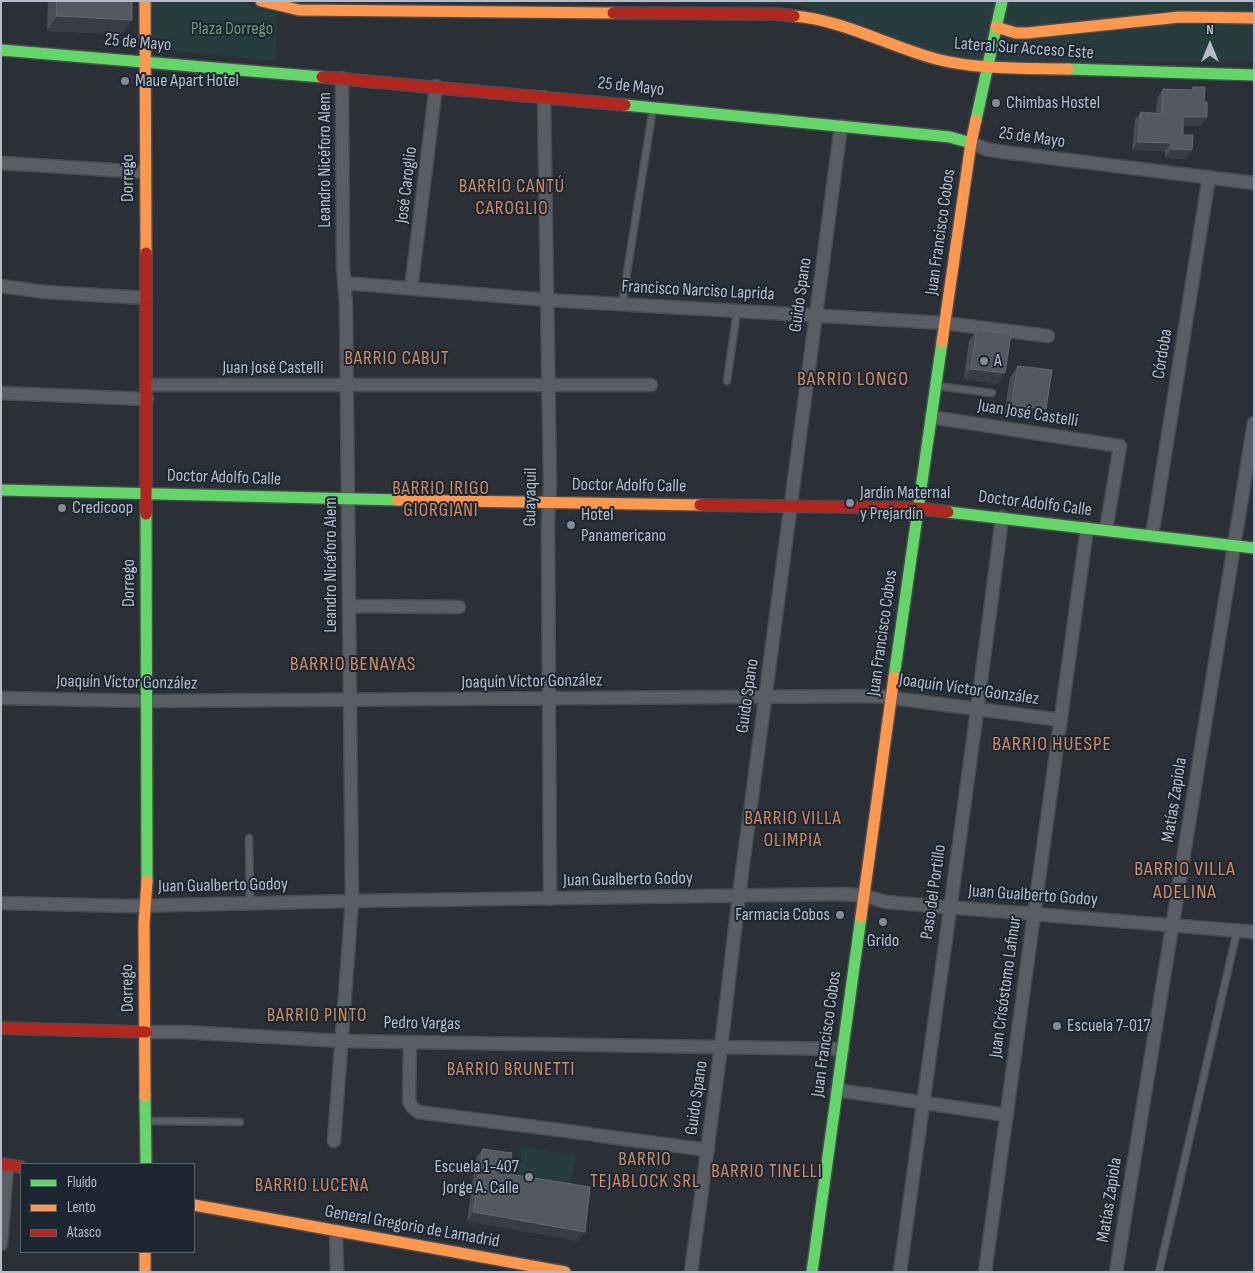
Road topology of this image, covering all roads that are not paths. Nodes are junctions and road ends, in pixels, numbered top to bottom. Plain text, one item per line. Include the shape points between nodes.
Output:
1 (146, 1) edge
2 (261, 1) edge
3 (1002, 1) edge
4 (1254, 18) edge
5 (996, 27) junction
6 (1, 50) edge
7 (145, 61) junction
8 (987, 67) junction
9 (1254, 75) edge
10 (342, 78) junction
11 (436, 86) junction
12 (544, 97) junction
13 (653, 107) junction
14 (841, 126) junction
15 (971, 143) junction
16 (1, 163) edge
17 (145, 172) junction
18 (1209, 177) junction
19 (1254, 183) edge
20 (345, 283) junction
21 (1, 286) edge
22 (412, 289) junction
23 (146, 298) junction
24 (548, 300) junction
25 (622, 304) junction
26 (736, 311) junction
27 (816, 316) junction
28 (945, 323) junction
29 (1048, 336) dead end
30 (727, 382) dead end
31 (147, 385) junction
32 (347, 386) junction
33 (549, 386) junction
34 (651, 386) dead end
35 (936, 386) junction
36 (1, 393) edge
37 (992, 393) dead end
38 (147, 399) junction
39 (931, 417) junction
40 (1254, 423) edge
41 (1, 490) edge
42 (147, 493) junction
43 (348, 499) junction
44 (550, 502) junction
45 (791, 506) junction
46 (918, 508) junction
47 (1002, 517) junction
48 (1087, 528) junction
49 (1106, 530) junction
50 (1152, 536) junction
51 (1234, 546) junction
52 (1254, 548) edge
53 (349, 606) junction
54 (459, 607) dead end
55 (766, 697) junction
56 (891, 697) junction
57 (1, 698) edge
58 (549, 699) junction
59 (146, 701) junction
60 (350, 701) junction
61 (978, 710) junction
62 (1061, 720) junction
63 (249, 838) dead end
64 (739, 895) junction
65 (864, 896) junction
66 (550, 899) junction
67 (352, 901) junction
68 (1, 903) edge
69 (250, 903) junction
70 (146, 906) junction
71 (950, 907) junction
72 (1034, 913) junction
73 (1173, 925) junction
74 (1237, 931) junction
75 (1254, 932) edge
76 (1, 1028) edge
77 (146, 1032) junction
78 (342, 1040) junction
79 (410, 1042) junction
80 (721, 1047) junction
81 (843, 1049) junction
82 (837, 1090) junction
83 (923, 1103) junction
84 (1006, 1115) junction
85 (146, 1122) junction
86 (240, 1122) dead end
87 (334, 1141) dead end
88 (708, 1150) junction
89 (146, 1163) edge
90 (4, 1165) edge
91 (20, 1167) edge
92 (195, 1205) edge
93 (336, 1231) junction
94 (1, 1244) edge
95 (145, 1253) edge
96 (145, 1272) edge
97 (337, 1272) edge
98 (565, 1272) edge
99 (691, 1272) edge
100 (812, 1272) edge
101 (900, 1272) edge
102 (985, 1272) edge
103 (1116, 1272) edge
104 (1159, 1272) edge

1 - 7 main road, Dorrego
2 - 8 main road, Lateral Sur Acceso Este via 299,10 336,11 777,14 808,17 933,58
3 - 5 main road, Juan Francisco Cobos
4 - 5 main road via 1180,16 1026,33
5 - 8 main road, Juan Francisco Cobos
6 - 7 main road, 25 de Mayo
7 - 10 main road, 25 de Mayo
7 - 17 main road, Dorrego
8 - 9 main road, Lateral Sur Acceso Este
8 - 15 main road, Juan Francisco Cobos
10 - 11 main road, 25 de Mayo
10 - 20 street, Leandro Nicéforo Alem
11 - 12 main road, 25 de Mayo
11 - 22 street, José Caroglio
12 - 13 main road, 25 de Mayo
12 - 24 street, Guayaquil
13 - 14 main road, 25 de Mayo
13 - 25 lane
14 - 15 main road, 25 de Mayo via 950,137
14 - 27 street, Guido Spano
15 - 18 street, 25 de Mayo via 1003,152
15 - 28 main road, Juan Francisco Cobos
16 - 17 street
17 - 23 main road, Dorrego
18 - 19 street, 25 de Mayo
18 - 50 street, Córdoba
20 - 22 street, Francisco Narciso Laprida
20 - 32 street, Leandro Nicéforo Alem
21 - 23 street via 54,293
22 - 24 street, Francisco Narciso Laprida
23 - 31 main road, Dorrego
24 - 25 street, Francisco Narciso Laprida
24 - 33 street, Guayaquil
25 - 26 street, Francisco Narciso Laprida
26 - 27 street, Francisco Narciso Laprida
26 - 30 lane
27 - 28 street, Francisco Narciso Laprida
27 - 45 street, Guido Spano
28 - 29 street, Francisco Narciso Laprida
28 - 35 main road, Juan Francisco Cobos
31 - 32 street, Juan José Castelli
31 - 38 main road, Dorrego
32 - 33 street, Juan José Castelli
32 - 43 street, Leandro Nicéforo Alem
33 - 34 street, Juan José Castelli
33 - 44 street, Guayaquil
35 - 37 lane
35 - 39 main road, Juan Francisco Cobos
36 - 38 street
38 - 42 main road, Dorrego
39 - 46 main road, Juan Francisco Cobos
39 - 49 street, Juan José Castelli via 1120,446
40 - 51 street, Matías Zapiola
41 - 42 main road, Doctor Adolfo Calle
42 - 43 main road, Doctor Adolfo Calle
42 - 59 main road, Dorrego
43 - 44 main road, Doctor Adolfo Calle
43 - 53 street, Leandro Nicéforo Alem
44 - 45 main road, Doctor Adolfo Calle
44 - 58 street, Guayaquil
45 - 46 main road, Doctor Adolfo Calle
45 - 55 street, Guido Spano
46 - 47 main road, Doctor Adolfo Calle
46 - 56 main road, Juan Francisco Cobos
47 - 48 main road, Doctor Adolfo Calle
47 - 61 street, Paso del Portillo
48 - 49 main road, Doctor Adolfo Calle
48 - 62 street, Juan Crisóstomo Lafinur
49 - 50 main road, Doctor Adolfo Calle
50 - 51 main road, Doctor Adolfo Calle
51 - 52 main road, Doctor Adolfo Calle
51 - 73 street, Matías Zapiola
53 - 54 street
53 - 60 street, Leandro Nicéforo Alem
55 - 56 street, Joaquín Víctor González
55 - 58 street, Joaquín Víctor González
55 - 64 street, Guido Spano
56 - 61 street, Joaquín Víctor González
56 - 65 main road, Juan Francisco Cobos
57 - 59 street, Joaquín Víctor González
58 - 60 street, Joaquín Víctor González
58 - 66 street, Guayaquil
59 - 60 street, Joaquín Víctor González
59 - 70 main road, Dorrego
60 - 67 street, Leandro Nicéforo Alem
61 - 62 street, Joaquín Víctor González
61 - 71 street, Paso del Portillo
62 - 72 street, Juan Crisóstomo Lafinur
63 - 69 lane
64 - 65 street, Juan Gualberto Godoy
64 - 66 street, Juan Gualberto Godoy
64 - 80 street, Guido Spano
65 - 71 street, Juan Gualberto Godoy via 886,902
65 - 81 main road, Juan Francisco Cobos
66 - 67 street, Juan Gualberto Godoy
67 - 69 street, Juan Gualberto Godoy
67 - 78 street, Leandro Nicéforo Alem
68 - 70 street, Juan Gualberto Godoy
69 - 70 street, Juan Gualberto Godoy
70 - 77 main road, Dorrego
71 - 72 street, Juan Gualberto Godoy
71 - 83 street, Paso del Portillo
72 - 73 street, Juan Gualberto Godoy
72 - 84 street, Juan Crisóstomo Lafinur
73 - 74 street, Juan Gualberto Godoy
73 - 103 street, Matías Zapiola
74 - 75 street, Juan Gualberto Godoy
74 - 104 lane
76 - 77 main road, Pedro Vargas
77 - 78 street, Pedro Vargas
77 - 85 main road, Dorrego
78 - 79 street, Pedro Vargas
78 - 87 street, Leandro Nicéforo Alem
79 - 80 street, Pedro Vargas
79 - 88 street via 409,1101 418,1112
80 - 81 street, Pedro Vargas
80 - 88 street, Guido Spano
81 - 82 main road, Juan Francisco Cobos
82 - 83 street
82 - 100 main road, Juan Francisco Cobos
83 - 84 street
83 - 101 street, Paso del Portillo
84 - 102 street, Juan Crisóstomo Lafinur
85 - 86 lane
85 - 89 main road, Dorrego
88 - 99 street, Guido Spano
90 - 91 main road
90 - 94 street
92 - 93 main road, General Gregorio de Lamadrid
93 - 97 street
93 - 98 main road, General Gregorio de Lamadrid
95 - 96 main road

